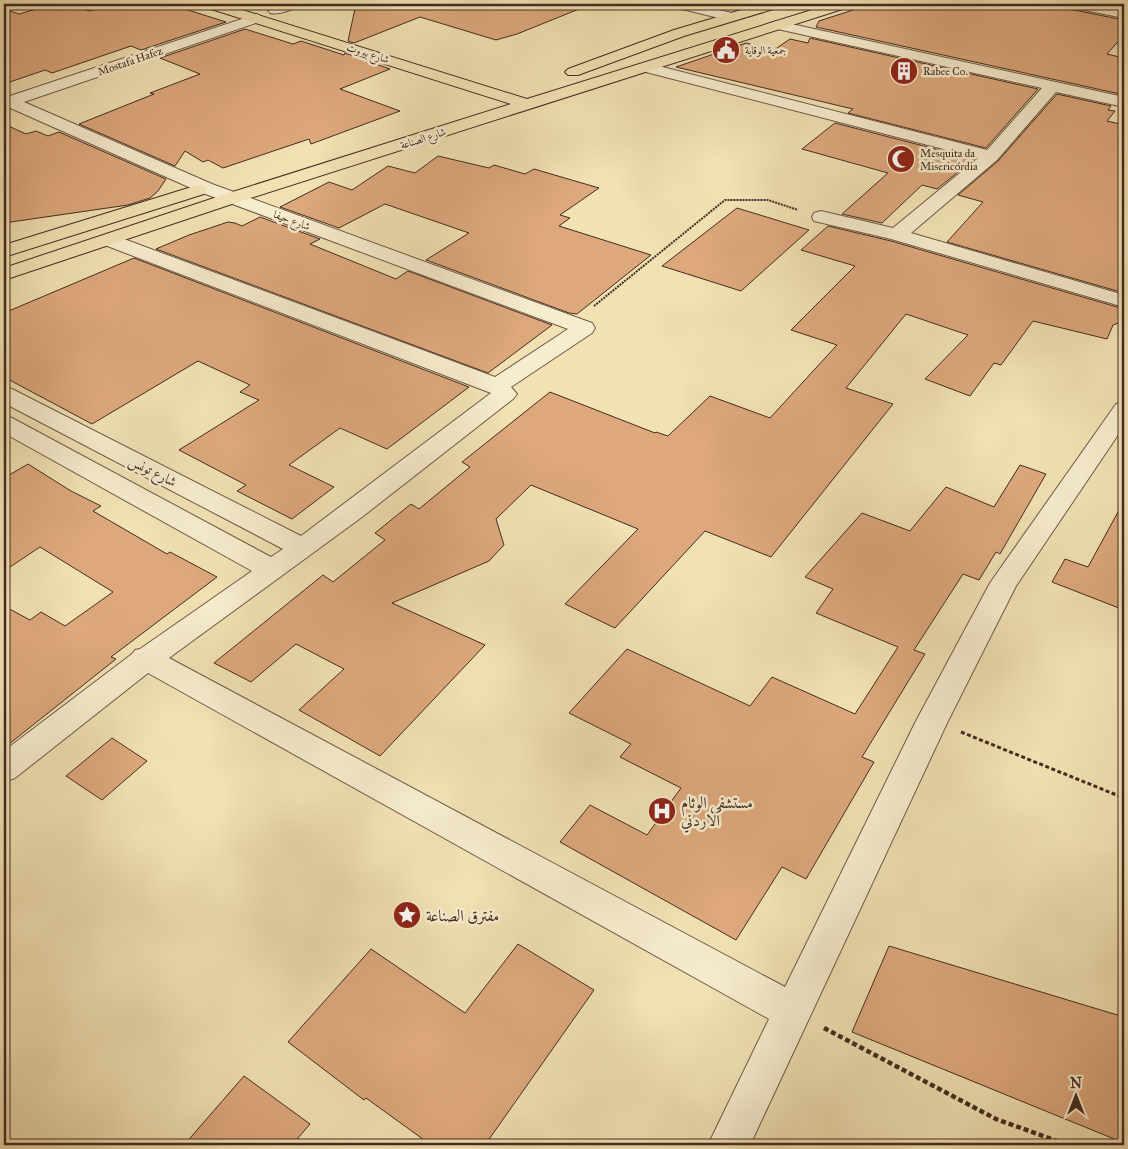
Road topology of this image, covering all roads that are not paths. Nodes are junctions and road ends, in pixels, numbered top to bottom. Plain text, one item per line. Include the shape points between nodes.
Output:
1 (210, 4) edge
2 (292, 4) edge
3 (678, 4) edge
4 (775, 4) edge
5 (844, 4) edge
6 (1074, 4) edge
7 (275, 10) junction
8 (255, 11) edge
9 (1124, 14) edge
10 (731, 17) junction
11 (302, 18) dead end
12 (778, 25) junction
13 (647, 68) junction
14 (556, 78) dead end
15 (1053, 86) junction
16 (528, 92) junction
17 (500, 95) junction
18 (5, 101) edge
19 (1124, 102) edge
20 (473, 104) dead end
21 (991, 156) junction
22 (206, 188) junction
23 (232, 189) junction
24 (821, 217) road end
25 (897, 235) junction
26 (109, 240) junction
27 (4, 251) edge
28 (4, 274) edge
29 (1124, 301) edge
30 (497, 386) junction
31 (4, 394) edge
32 (1124, 409) edge
33 (4, 423) edge
34 (303, 548) junction
35 (272, 570) junction
36 (145, 658) junction
37 (4, 769) edge
38 (792, 1011) junction
39 (729, 1145) edge

1 - 8 main road, شارع بيروت
2 - 7 street
3 - 10 street
4 - 10 main road
5 - 12 main road, شارع الصناعة
6 - 9 street
7 - 8 main road, شارع بيروت
7 - 11 main road, شارع بيروت
8 - 17 main road, شارع بيروت
8 - 18 street, Mostafa Hafez
10 - 14 main road
12 - 13 main road, شارع الصناعة
12 - 15 street
13 - 16 main road, شارع الصناعة via 554,96
13 - 21 street
15 - 19 street
15 - 21 street
16 - 17 main road, شارع الصناعة
16 - 23 main road, شارع الصناعة
17 - 20 main road, شارع الصناعة
18 - 22 street, شارع حيفا
21 - 25 street
22 - 23 street, شارع حيفا
22 - 27 main road
23 - 26 main road, شارع الصناعة
23 - 30 street, شارع حيفا via 578,326
24 - 25 street
25 - 29 street
26 - 28 main road, شارع الصناعة
26 - 30 street
30 - 34 street via 505,394
31 - 34 street, شارع تونس
32 - 38 street via 1004,583 932,721
33 - 35 street, شارع تونس
34 - 35 street
35 - 36 street
36 - 37 street
36 - 38 street
38 - 39 street

